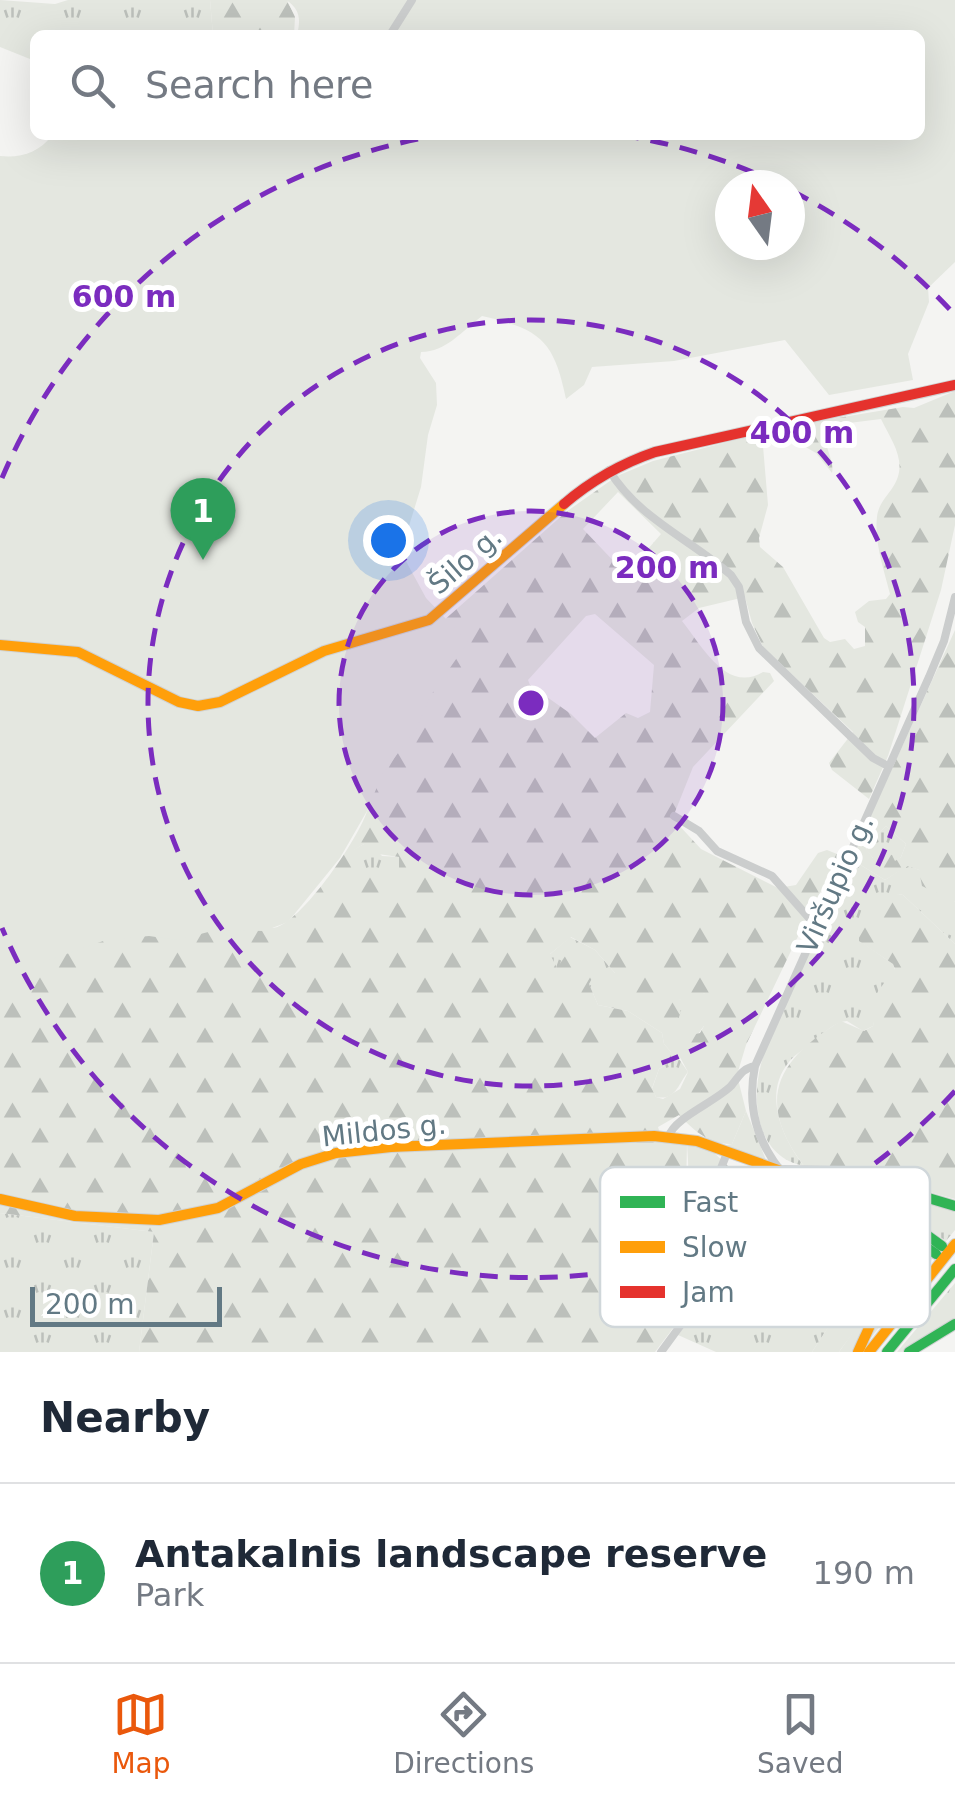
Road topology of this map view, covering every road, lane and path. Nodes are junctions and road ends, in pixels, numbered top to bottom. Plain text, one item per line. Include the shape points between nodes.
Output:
1 (412, 0) edge
2 (393, 30) edge
3 (955, 385) edge
4 (610, 470) junction
5 (955, 597) edge
6 (0, 646) edge
7 (888, 766) junction
8 (674, 816) dead end
9 (818, 923) junction
10 (755, 1066) junction
11 (669, 1136) junction
12 (728, 1153) junction
13 (722, 1167) edge
14 (763, 1167) edge
15 (778, 1167) edge
16 (0, 1199) edge
17 (930, 1199) edge
18 (955, 1206) edge
19 (930, 1242) edge
20 (955, 1244) edge
21 (939, 1250) dead end
22 (955, 1269) edge
23 (930, 1275) edge
24 (930, 1300) edge
25 (955, 1324) edge
26 (680, 1327) edge
27 (867, 1327) edge
28 (889, 1327) edge
29 (908, 1327) edge
30 (661, 1352) edge
31 (858, 1352) edge
32 (869, 1352) edge
33 (888, 1352) edge
34 (909, 1352) edge

1 - 2 street
3 - 4 street, Šilo g. via 655,452
4 - 6 street, Šilo g. via 429,620 324,651 220,702 179,702 78,652
4 - 7 street via 660,524 731,575 746,622 770,662
5 - 7 street, Viršupio g. via 944,641
7 - 9 street, Viršupio g.
8 - 9 street via 717,851 772,876
9 - 10 street, Viršupio g.
10 - 11 street via 673,1126
10 - 15 street, Viršupio g. via 753,1114
11 - 12 street, Mildos g.
11 - 16 street, Mildos g. via 336,1153 206,1212 159,1220 75,1216
12 - 13 street
12 - 14 street, Mildos g.
17 - 18 street
19 - 21 street, Mildos g.
20 - 23 street
22 - 24 street
25 - 34 street
26 - 30 street
27 - 31 street
28 - 32 street
29 - 33 street

